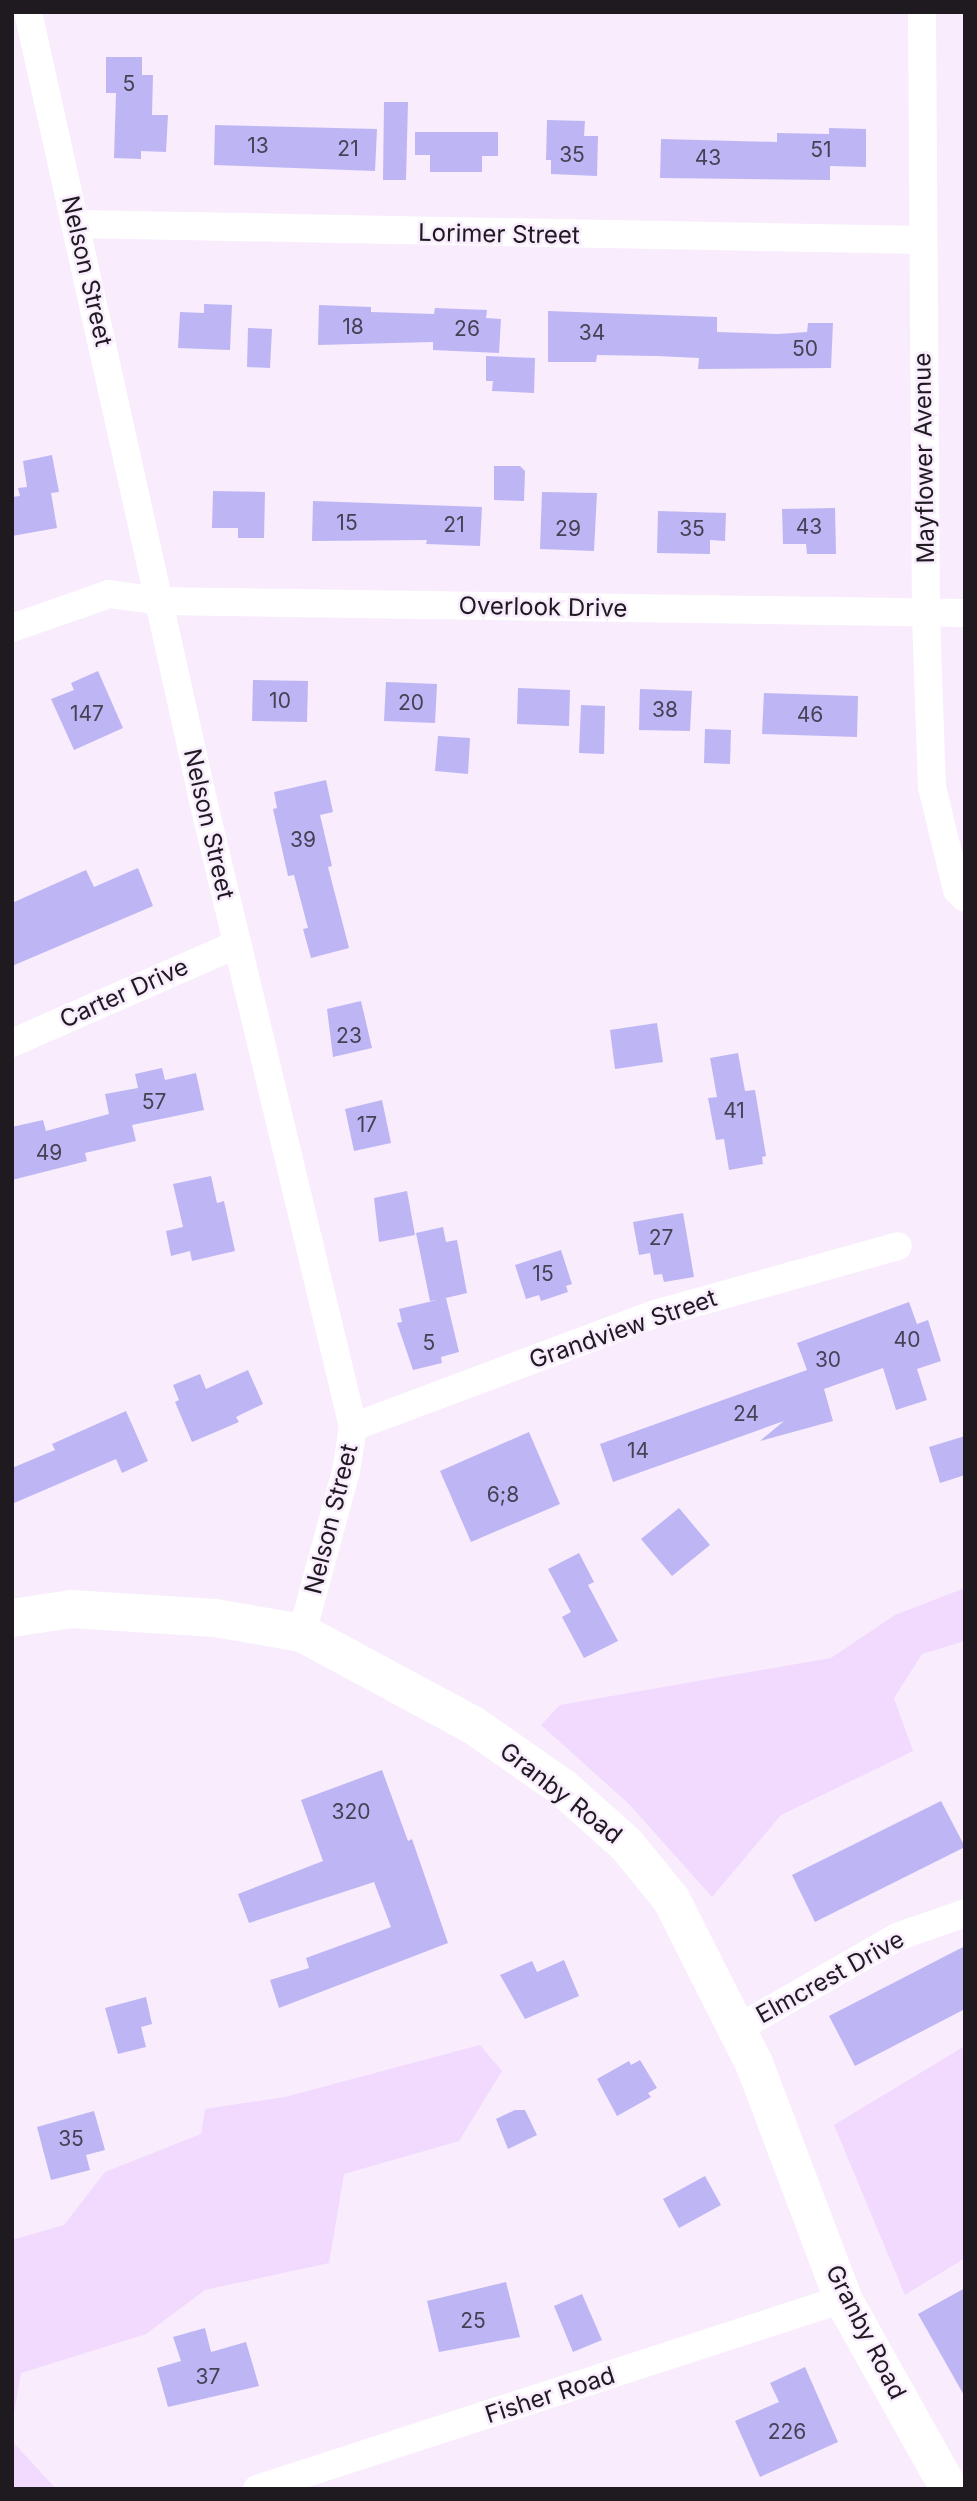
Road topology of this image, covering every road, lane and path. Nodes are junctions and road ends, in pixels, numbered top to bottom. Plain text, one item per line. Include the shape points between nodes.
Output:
1 (28, 12) edge
2 (922, 12) edge
3 (77, 224) junction
4 (922, 240) junction
5 (161, 601) junction
6 (965, 613) edge
7 (926, 615) junction
8 (12, 628) edge
9 (965, 898) edge
10 (237, 944) junction
11 (12, 1043) edge
12 (898, 1246) dead end
13 (353, 1427) junction
14 (12, 1618) edge
15 (302, 1633) junction
16 (965, 1913) edge
17 (737, 2029) junction
18 (843, 2299) junction
19 (257, 2489) edge
20 (949, 2489) edge

1 - 3 street, Nelson Street
2 - 4 street, Mayflower Avenue
3 - 4 street, Lorimer Street
3 - 5 street, Nelson Street
4 - 7 street, Mayflower Avenue
5 - 7 street, Overlook Drive
5 - 8 street, Overlook Drive via 109,594
5 - 10 street, Nelson Street
6 - 7 street, Overlook Drive
7 - 9 street, Mayflower Avenue via 932,787 957,890
10 - 11 street, Carter Drive
10 - 13 street, Nelson Street
12 - 13 street, Grandview Street via 655,1314
13 - 15 street, Nelson Street via 346,1471
14 - 15 main road, Granby Road via 72,1609 215,1618
15 - 17 main road, Granby Road via 472,1725 562,1787 626,1844 671,1899
16 - 17 street, Elmcrest Drive via 897,1937
17 - 18 main road, Granby Road
18 - 19 street, Fisher Road
18 - 20 main road, Granby Road

